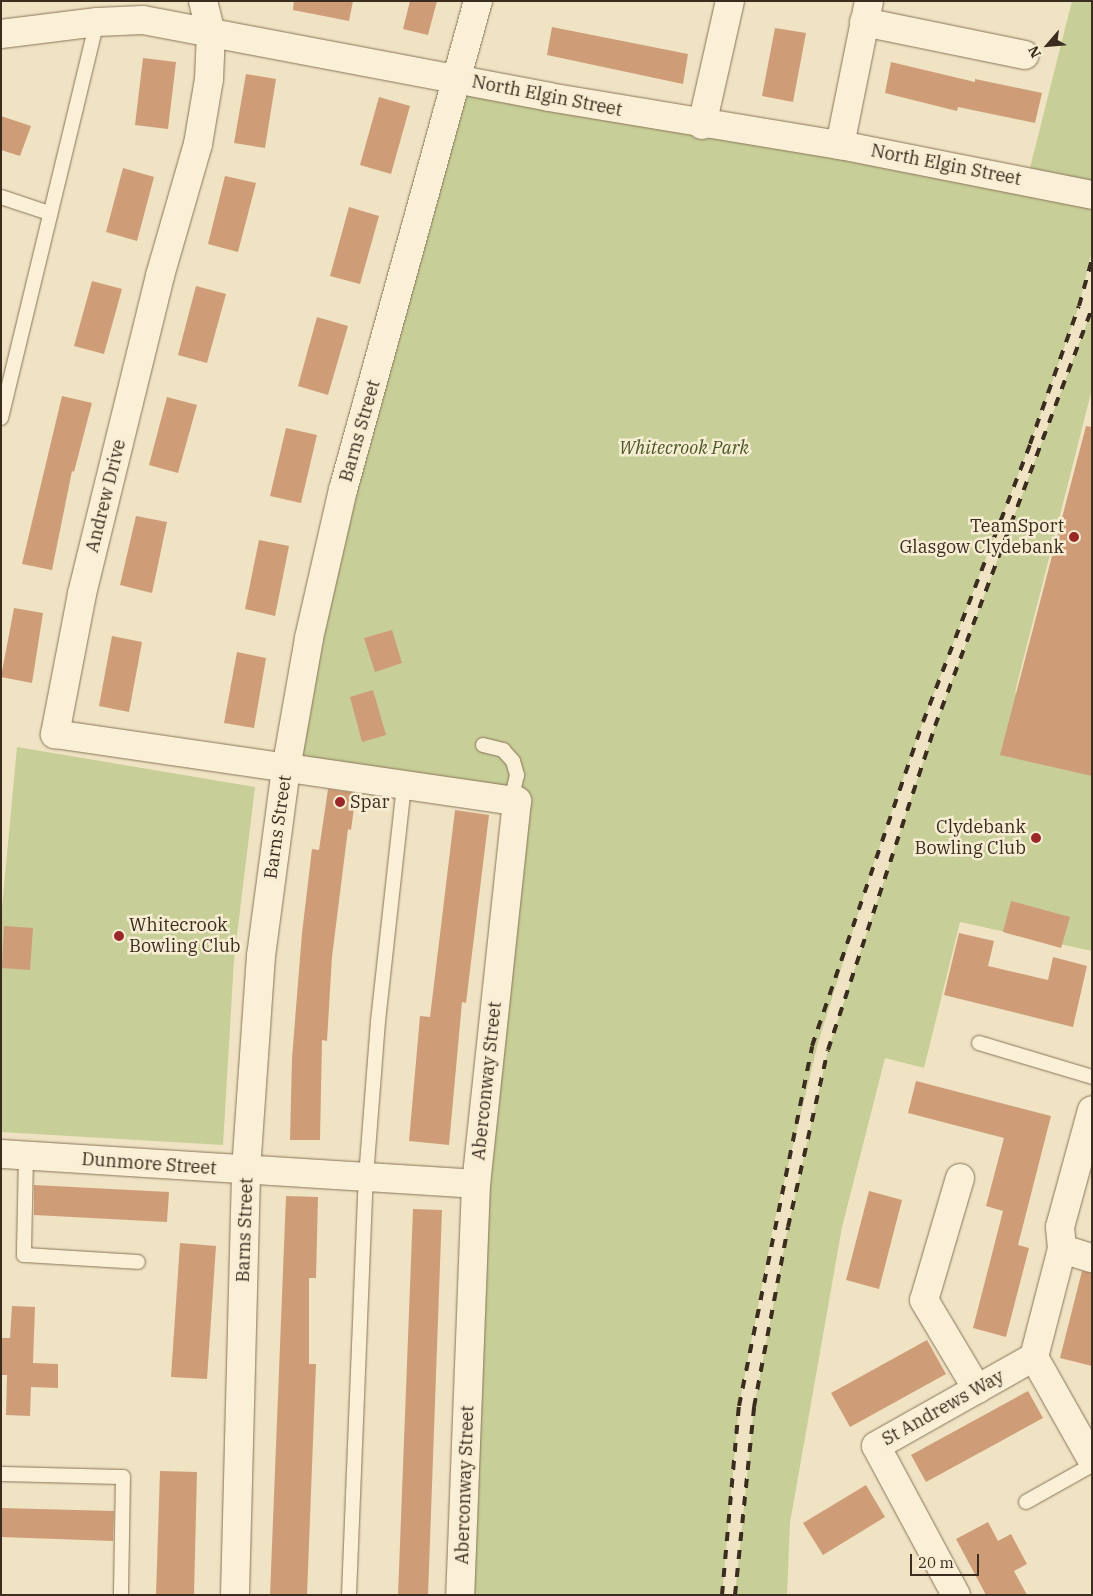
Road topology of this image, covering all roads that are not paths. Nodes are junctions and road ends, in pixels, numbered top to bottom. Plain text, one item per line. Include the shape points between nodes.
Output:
1 (203, 1) edge
2 (478, 1) edge
3 (730, 1) edge
4 (867, 12) edge
5 (97, 22) junction
6 (211, 32) junction
7 (1, 34) edge
8 (1025, 55) dead end
9 (456, 79) junction
10 (702, 124) junction
11 (840, 145) junction
12 (1081, 192) edge
13 (1, 198) edge
14 (49, 213) junction
15 (1, 418) edge
16 (483, 745) dead end
17 (286, 770) junction
18 (404, 785) junction
19 (511, 800) junction
20 (979, 1043) dead end
21 (1092, 1077) edge
22 (1092, 1110) edge
23 (14, 1155) edge
24 (246, 1170) junction
25 (366, 1177) junction
26 (960, 1178) dead end
27 (476, 1184) junction
28 (1062, 1249) junction
29 (1092, 1258) edge
30 (138, 1262) dead end
31 (1034, 1357) junction
32 (977, 1389) junction
33 (1092, 1460) edge
34 (1092, 1464) edge
35 (1, 1474) edge
36 (1026, 1502) dead end
37 (121, 1595) edge
38 (235, 1595) edge
39 (348, 1595) edge
40 (460, 1595) edge
41 (956, 1595) edge

1 - 6 street
2 - 9 street, Barns Street
3 - 10 street
4 - 8 street
4 - 11 street
5 - 6 street, North Elgin Street via 143,20
5 - 7 street, North Elgin Street
5 - 14 lane
6 - 9 street, North Elgin Street
6 - 17 street, Andrew Drive via 209,79 198,144 160,276 82,594 55,734
9 - 10 street, North Elgin Street
9 - 17 street, Barns Street via 343,490 309,638
10 - 11 street, North Elgin Street
11 - 12 street, North Elgin Street
13 - 14 lane
14 - 15 lane
16 - 19 lane via 503,750 513,761 517,775
17 - 18 street
17 - 24 street, Barns Street via 261,956
18 - 19 street
18 - 25 lane via 378,1021
19 - 27 street, Aberconway Street via 517,800
20 - 21 lane
22 - 28 street via 1060,1227
23 - 24 street, Dunmore Street
23 - 30 lane via 24,1255
24 - 25 street, Dunmore Street
24 - 38 street, Barns Street
25 - 27 street, Dunmore Street
25 - 39 lane
26 - 32 street via 924,1300
27 - 40 street, Aberconway Street
28 - 29 street
28 - 31 street
31 - 32 street, St Andrews Way
31 - 33 street
32 - 41 street, St Andrews Way via 876,1446
34 - 36 lane
35 - 37 lane via 123,1477

